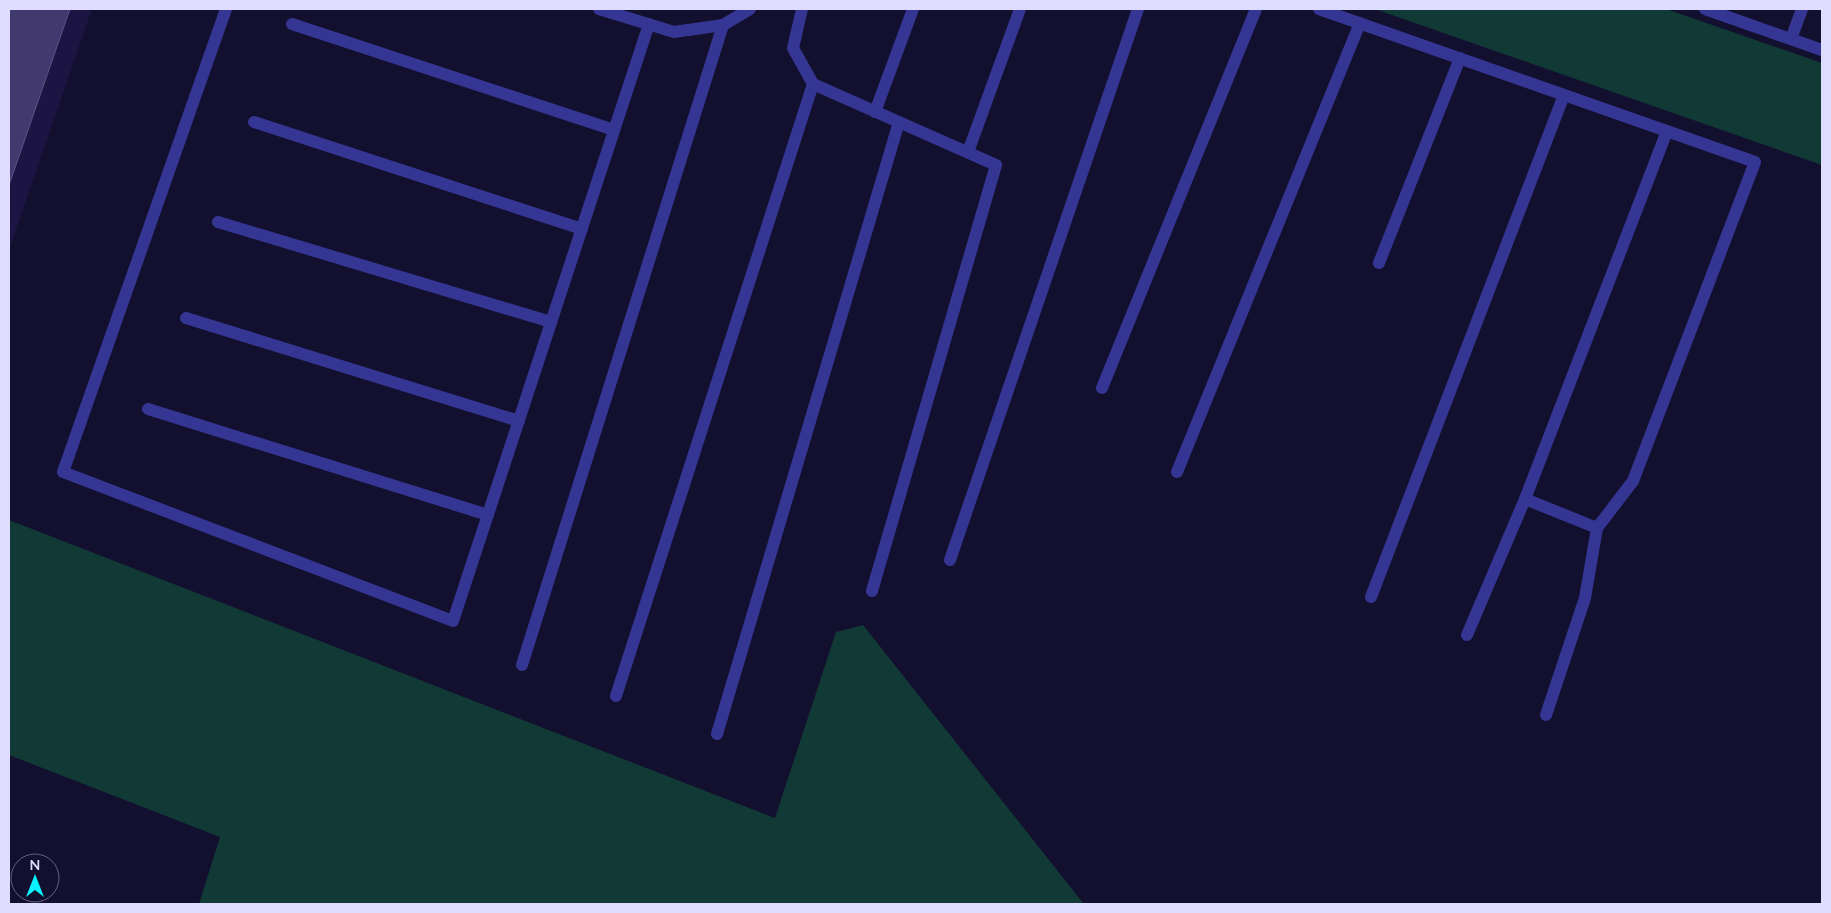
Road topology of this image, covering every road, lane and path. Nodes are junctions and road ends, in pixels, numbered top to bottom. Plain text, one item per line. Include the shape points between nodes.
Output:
1 (226, 9) edge
2 (599, 9) edge
3 (750, 9) edge
4 (802, 9) edge
5 (913, 9) edge
6 (1020, 9) edge
7 (1138, 9) edge
8 (1256, 9) edge
9 (1319, 9) edge
10 (1705, 9) edge
11 (1802, 9) edge
12 (1360, 23) junction
13 (292, 24) dead end
14 (649, 24) junction
15 (723, 25) junction
16 (1791, 39) junction
17 (1822, 50) edge
18 (1460, 58) junction
19 (813, 84) junction
20 (1564, 95) junction
21 (875, 112) junction
22 (254, 122) dead end
23 (899, 122) junction
24 (614, 130) junction
25 (1667, 131) junction
26 (968, 152) junction
27 (218, 222) dead end
28 (582, 229) junction
29 (1379, 263) dead end
30 (186, 318) dead end
31 (551, 322) junction
32 (1102, 388) dead end
33 (148, 409) dead end
34 (519, 421) junction
35 (1177, 472) dead end
36 (1526, 499) junction
37 (488, 516) junction
38 (1597, 528) junction
39 (950, 560) dead end
40 (872, 591) dead end
41 (1371, 597) dead end
42 (1467, 636) dead end
43 (522, 665) dead end
44 (616, 696) dead end
45 (1546, 716) dead end
46 (717, 734) dead end

1 - 37 street via 63,472 453,620
2 - 14 street
3 - 15 street
4 - 19 street via 793,48
5 - 21 street
6 - 26 street
7 - 39 street
8 - 32 street
9 - 12 street
10 - 16 street
11 - 16 street
12 - 18 street
12 - 35 street
13 - 24 street
14 - 15 street via 674,32
14 - 24 street
15 - 43 street
16 - 17 street
18 - 20 street
18 - 29 street
19 - 21 street
19 - 44 street
20 - 25 street
20 - 41 street
21 - 23 street
22 - 28 street
23 - 26 street
23 - 46 street
24 - 28 street
25 - 36 street
25 - 38 street via 1756,162 1633,481
26 - 40 street via 996,164
27 - 31 street
28 - 31 street
30 - 34 street
31 - 34 street
33 - 37 street
34 - 37 street
36 - 38 street
36 - 42 street
38 - 45 street via 1585,598

